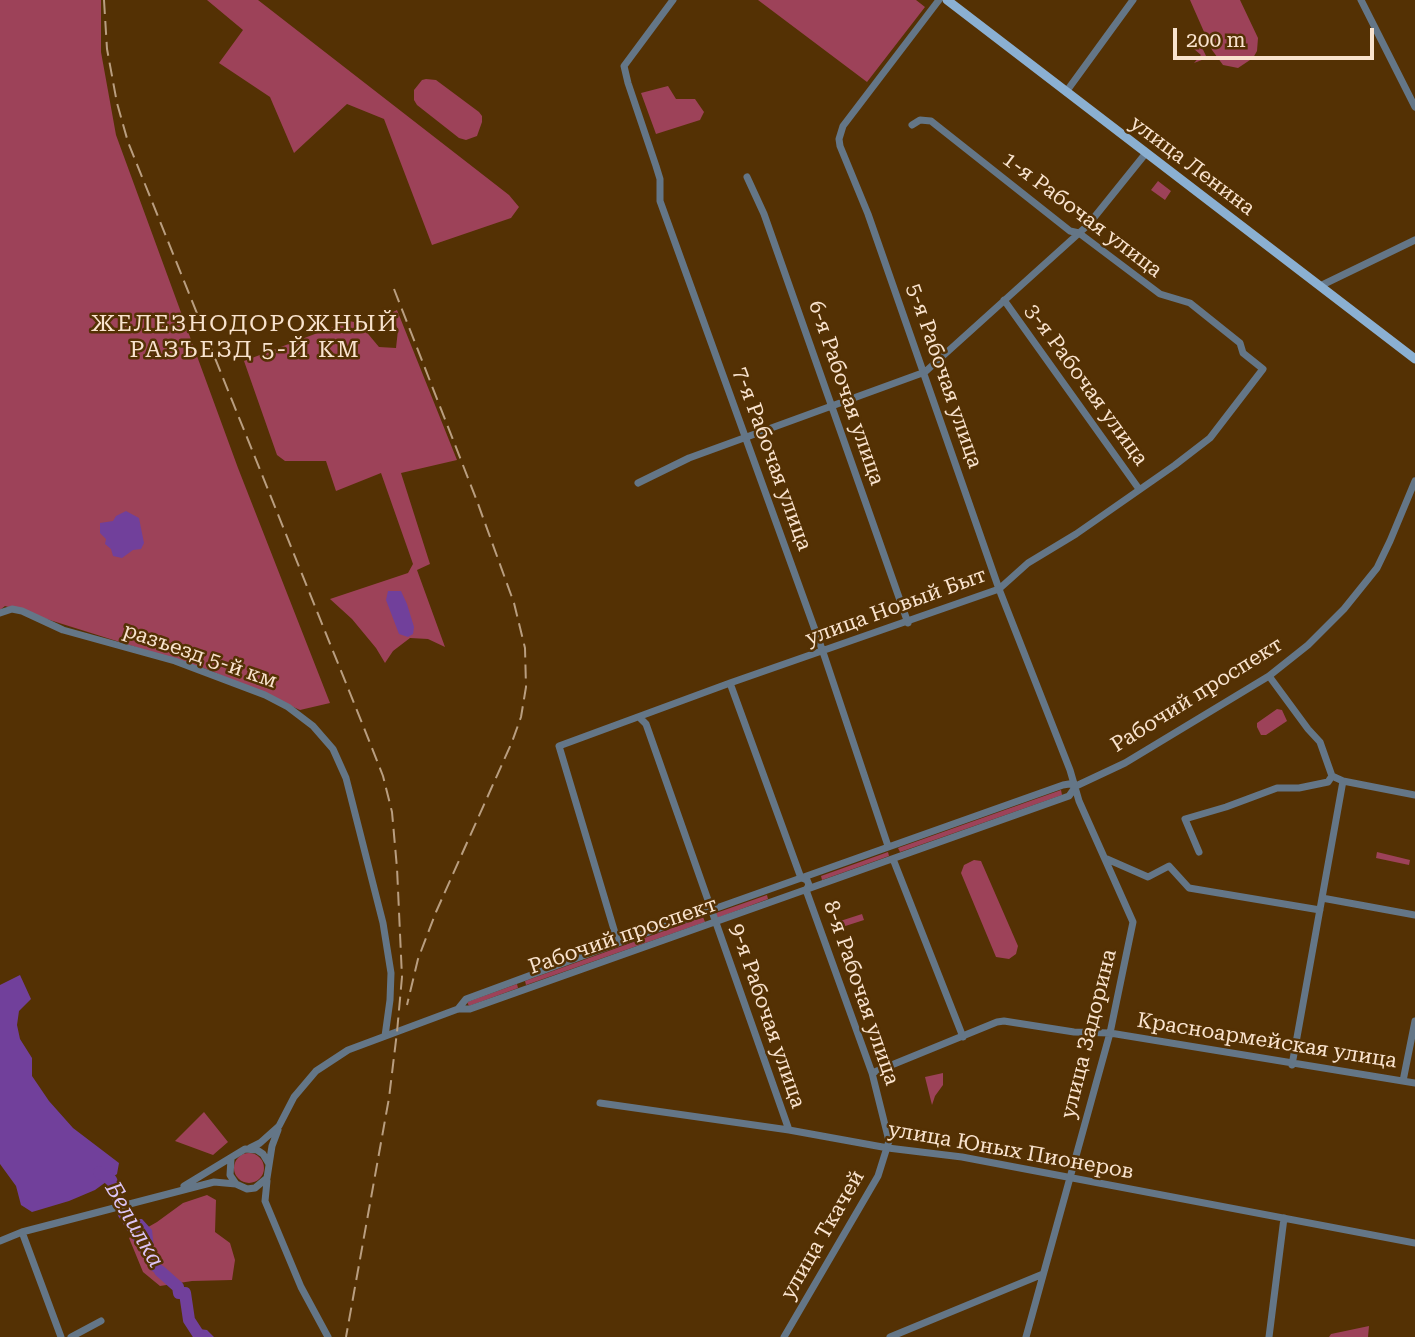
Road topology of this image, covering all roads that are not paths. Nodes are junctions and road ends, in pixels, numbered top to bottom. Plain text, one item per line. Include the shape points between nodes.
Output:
1 (673, 0) edge
2 (939, 0) edge
3 (947, 0) edge
4 (1132, 0) edge
5 (1361, 0) edge
6 (1066, 92) junction
7 (1415, 107) edge
8 (912, 125) dead end
9 (1146, 153) junction
10 (747, 177) dead end
11 (1079, 233) junction
12 (1415, 240) edge
13 (1320, 286) junction
14 (1004, 300) junction
15 (1415, 359) edge
16 (1263, 369) joint
17 (925, 372) junction
18 (831, 406) junction
19 (746, 437) junction
20 (1415, 481) edge
21 (638, 484) dead end
22 (1139, 489) junction
23 (999, 589) junction
24 (0, 613) edge
25 (908, 623) junction
26 (823, 652) junction
27 (1269, 676) junction
28 (730, 683) junction
29 (639, 717) junction
30 (1332, 776) junction
31 (1343, 781) junction
32 (1076, 786) junction
33 (1415, 795) edge
34 (888, 846) junction
35 (1199, 852) dead end
36 (893, 859) junction
37 (1107, 859) junction
38 (797, 879) junction
39 (803, 892) junction
40 (1322, 898) junction
41 (711, 910) junction
42 (1320, 910) junction
43 (1415, 915) edge
44 (716, 923) junction
45 (618, 943) junction
46 (458, 1009) junction
47 (1415, 1021) edge
48 (1110, 1033) junction
49 (385, 1036) junction
50 (963, 1037) junction
51 (1292, 1065) junction
52 (872, 1073) junction
53 (1403, 1081) junction
54 (1415, 1083) edge
55 (600, 1103) dead end
56 (279, 1126) junction
57 (789, 1130) junction
58 (250, 1148) junction
59 (888, 1149) junction
60 (232, 1158) junction
61 (269, 1164) junction
62 (267, 1178) junction
63 (1070, 1178) junction
64 (236, 1184) junction
65 (247, 1189) junction
66 (174, 1192) junction
67 (265, 1201) junction
68 (1284, 1218) junction
69 (22, 1233) junction
70 (0, 1241) edge
71 (1415, 1242) edge
72 (1042, 1273) junction
73 (101, 1321) dead end
74 (61, 1337) edge
75 (71, 1337) edge
76 (328, 1337) edge
77 (785, 1337) edge
78 (890, 1337) edge
79 (1026, 1337) edge
80 (1269, 1337) edge

1 - 19 street, 7-я Рабочая улица via 624,66 660,179 660,201
2 - 17 street, 5-я Рабочая улица via 843,125 839,139
3 - 6 main road, улица Ленина
4 - 6 street
5 - 7 street
6 - 9 main road, улица Ленина
8 - 11 street, 1-я Рабочая улица via 931,121 1070,231
9 - 11 street
9 - 13 main road, улица Ленина
10 - 18 street, 6-я Рабочая улица
11 - 14 street
11 - 16 street, 1-я Рабочая улица via 1160,294 1190,303 1240,343 1243,353
12 - 13 street
13 - 15 main road, улица Ленина
14 - 17 street
14 - 22 street, 3-я Рабочая улица
16 - 22 street, улица Новый Быт via 1210,438
17 - 18 street
17 - 23 street, 5-я Рабочая улица
18 - 19 street
18 - 25 street, 6-я Рабочая улица
19 - 21 street
19 - 26 street, 7-я Рабочая улица
20 - 27 street, Рабочий проспект via 1377,568 1329,625
22 - 23 street, улица Новый Быт via 1028,563
23 - 25 street, улица Новый Быт
23 - 32 street, 5-я Рабочая улица
24 - 49 street, разъезд 5-й км via 22,611 63,630 175,661 288,707 313,726 333,749 346,778 383,923 391,973
25 - 26 street, улица Новый Быт
26 - 28 street, улица Новый Быт
26 - 34 street, 7-я Рабочая улица
27 - 30 street via 1320,742
27 - 32 street, Рабочий проспект via 1143,753
28 - 29 street, улица Новый Быт
28 - 38 street
29 - 41 street, 9-я Рабочая улица via 646,724
29 - 45 street, улица Новый Быт via 559,747
30 - 31 street
30 - 35 street via 1328,782 1276,788 1185,819
31 - 33 street
31 - 40 street
32 - 34 street, Рабочий проспект via 1063,785
32 - 36 street, Рабочий проспект via 1069,796
32 - 37 street, улица Задорина
34 - 38 street, Рабочий проспект
36 - 39 street, Рабочий проспект
36 - 50 street
37 - 42 street via 1148,877 1169,866 1189,888
37 - 48 street, улица Задорина via 1133,922
38 - 39 street via 807,880
38 - 39 street via 792,891
38 - 41 street, Рабочий проспект
39 - 44 street, Рабочий проспект
39 - 52 street, 8-я Рабочая улица
40 - 42 street
40 - 43 street
41 - 44 street, 9-я Рабочая улица
41 - 45 street, Рабочий проспект
42 - 51 street
44 - 46 street, Рабочий проспект via 470,1009
44 - 57 street, 9-я Рабочая улица
45 - 46 street, Рабочий проспект via 466,999
46 - 49 street, Рабочий проспект
47 - 53 street
48 - 50 street, Красноармейская улица via 1001,1021
48 - 51 street, Красноармейская улица
48 - 63 street, улица Задорина
49 - 56 street, Рабочий проспект via 348,1050 316,1072 293,1097
50 - 52 street, Красноармейская улица
51 - 53 street, Красноармейская улица
52 - 59 street, 8-я Рабочая улица
53 - 54 street, Красноармейская улица
55 - 57 street, улица Юных Пионеров
56 - 58 street, Рабочий проспект
56 - 61 street
57 - 59 street, улица Юных Пионеров
58 - 60 street
58 - 61 street via 263,1154
59 - 63 street, улица Юных Пионеров via 962,1157
59 - 77 street, улица Ткачей via 878,1176
60 - 64 street via 229,1169
60 - 66 street
61 - 62 street
62 - 65 street
62 - 67 street
63 - 68 street, улица Юных Пионеров
63 - 72 street, улица Задорина
64 - 65 street
64 - 66 street via 214,1182
65 - 67 street
66 - 69 street
67 - 76 street
68 - 71 street, улица Юных Пионеров
68 - 80 street
69 - 70 street
69 - 74 street
72 - 78 street
72 - 79 street, улица Задорина
73 - 75 street

